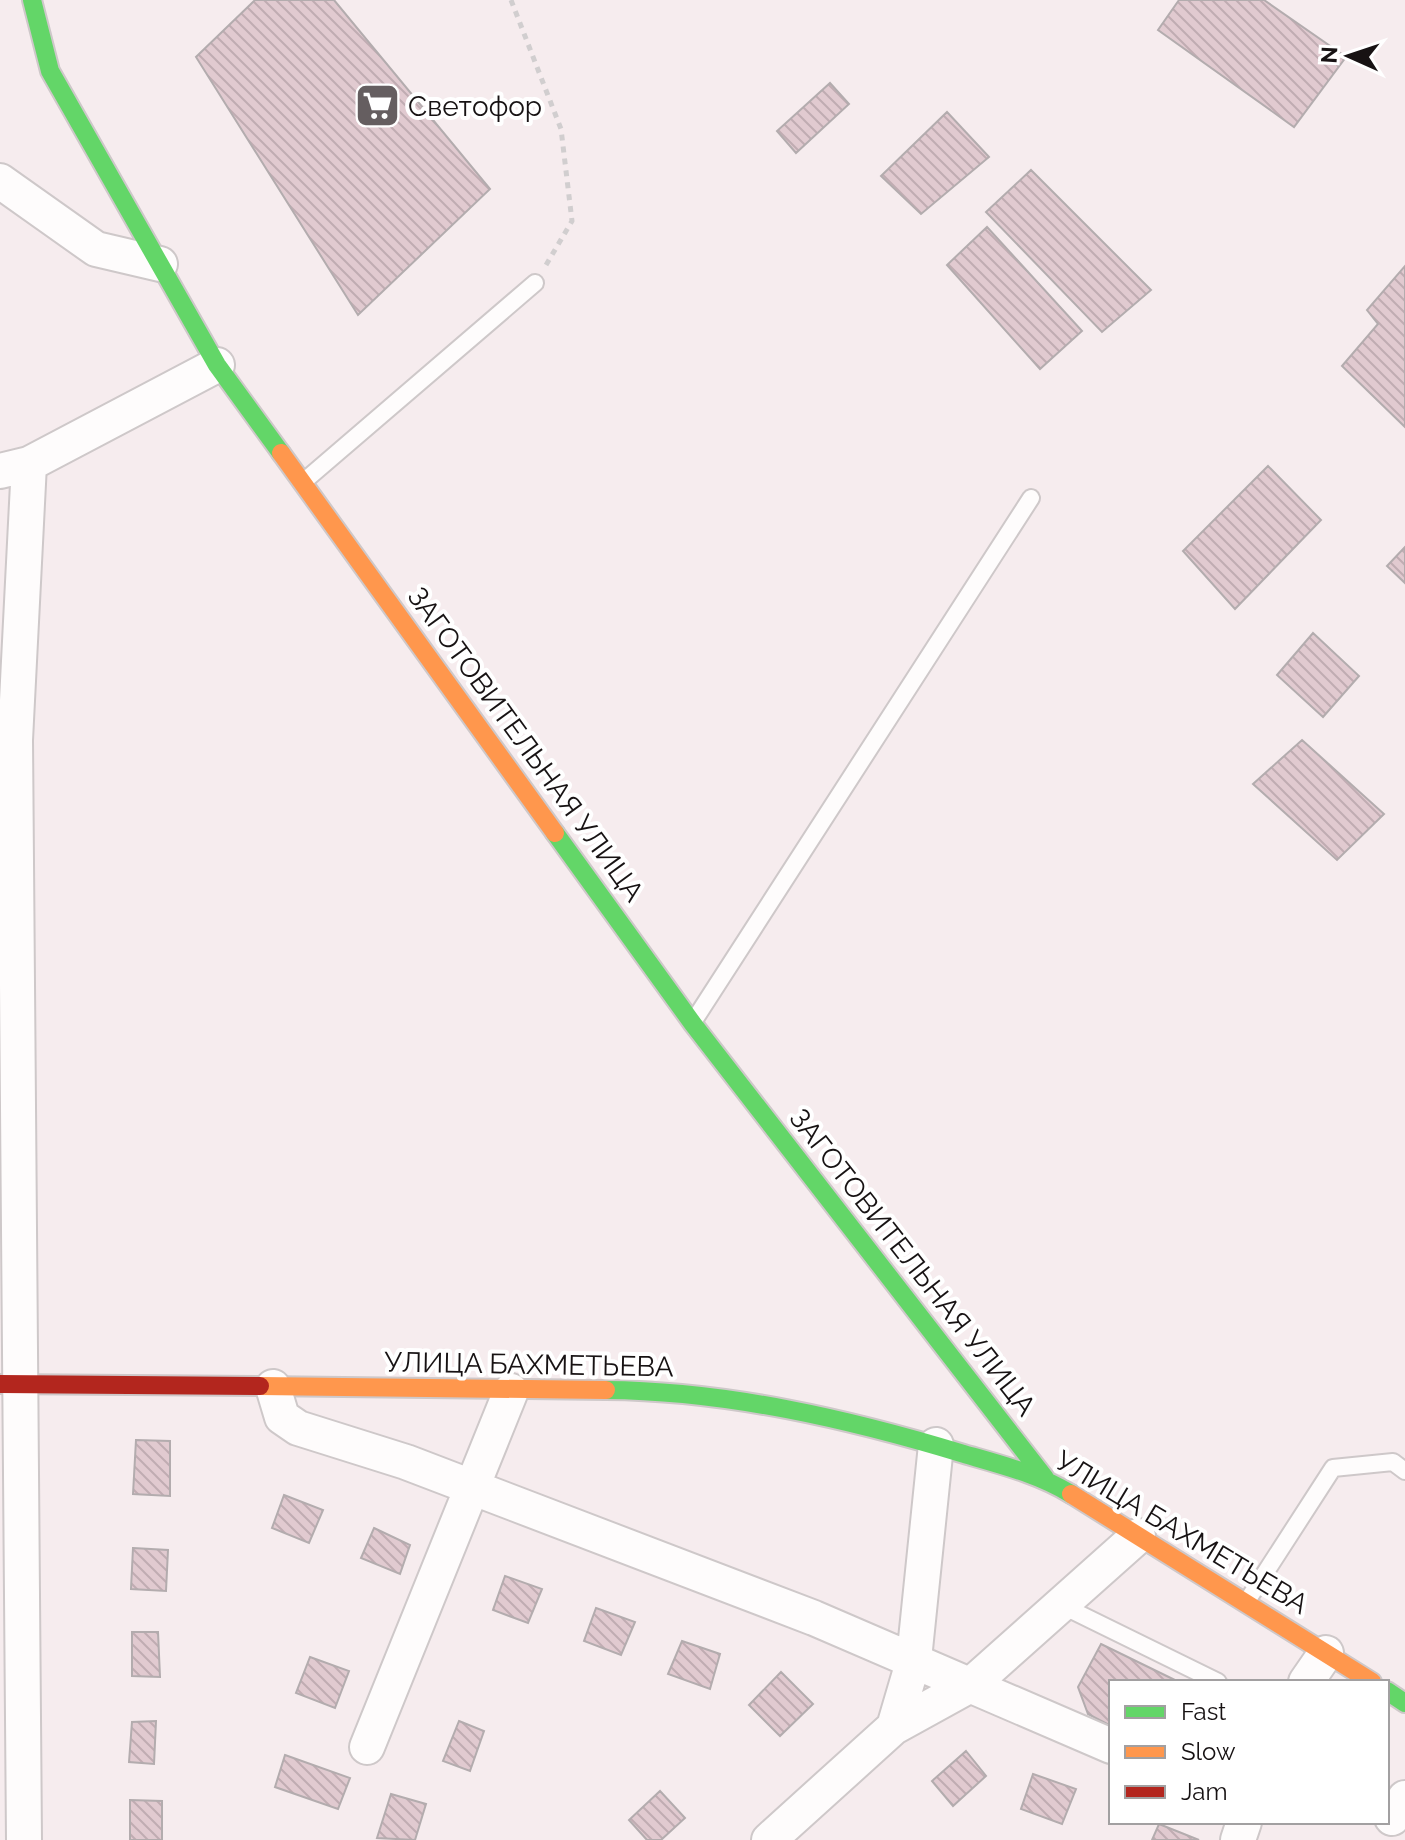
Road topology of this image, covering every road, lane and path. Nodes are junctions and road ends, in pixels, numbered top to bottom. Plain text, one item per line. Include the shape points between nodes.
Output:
1 (32, 0) edge
2 (511, 0) edge
3 (0, 181) edge
4 (160, 264) junction
5 (535, 283) joint
6 (217, 365) junction
7 (14, 468) edge
8 (302, 483) junction
9 (1031, 498) dead end
10 (693, 1024) junction
11 (11, 1384) edge
12 (273, 1387) junction
13 (511, 1391) junction
14 (936, 1445) junction
15 (1405, 1471) edge
16 (1045, 1478) junction
17 (471, 1488) junction
18 (1138, 1536) junction
19 (1246, 1603) junction
20 (1061, 1605) junction
21 (1326, 1653) junction
22 (914, 1659) junction
23 (1214, 1680) edge
24 (1307, 1680) edge
25 (1369, 1680) edge
26 (972, 1684) junction
27 (894, 1727) junction
28 (1109, 1745) edge
29 (367, 1747) dead end
30 (24, 1840) edge
31 (769, 1840) edge

1 - 4 main road, ЗАГОТОВИТЕЛЬНАЯ УЛИЦА via 50,71
2 - 5 path via 561,129 572,221
3 - 4 street via 96,249
4 - 6 main road, ЗАГОТОВИТЕЛЬНАЯ УЛИЦА
5 - 8 lane
6 - 7 street
6 - 8 main road, ЗАГОТОВИТЕЛЬНАЯ УЛИЦА
7 - 11 street
8 - 10 main road, ЗАГОТОВИТЕЛЬНАЯ УЛИЦА
9 - 10 lane
10 - 16 main road, ЗАГОТОВИТЕЛЬНАЯ УЛИЦА
11 - 12 main road, УЛИЦА БАХМЕТЬЕВА
11 - 30 street
12 - 13 main road, УЛИЦА БАХМЕТЬЕВА
12 - 17 street via 282,1417 298,1428
13 - 14 main road, УЛИЦА БАХМЕТЬЕВА via 637,1390 791,1409
13 - 17 street
14 - 16 main road, УЛИЦА БАХМЕТЬЕВА
14 - 22 street
15 - 19 lane via 1393,1462 1333,1468
16 - 18 main road, УЛИЦА БАХМЕТЬЕВА
17 - 22 street
17 - 29 street
18 - 19 main road, УЛИЦА БАХМЕТЬЕВА
18 - 20 street
19 - 21 main road, УЛИЦА БАХМЕТЬЕВА
20 - 23 lane
20 - 26 street
21 - 24 street
21 - 25 main road, УЛИЦА БАХМЕТЬЕВА
22 - 26 street
22 - 27 street
26 - 27 street
26 - 28 street
27 - 31 street

